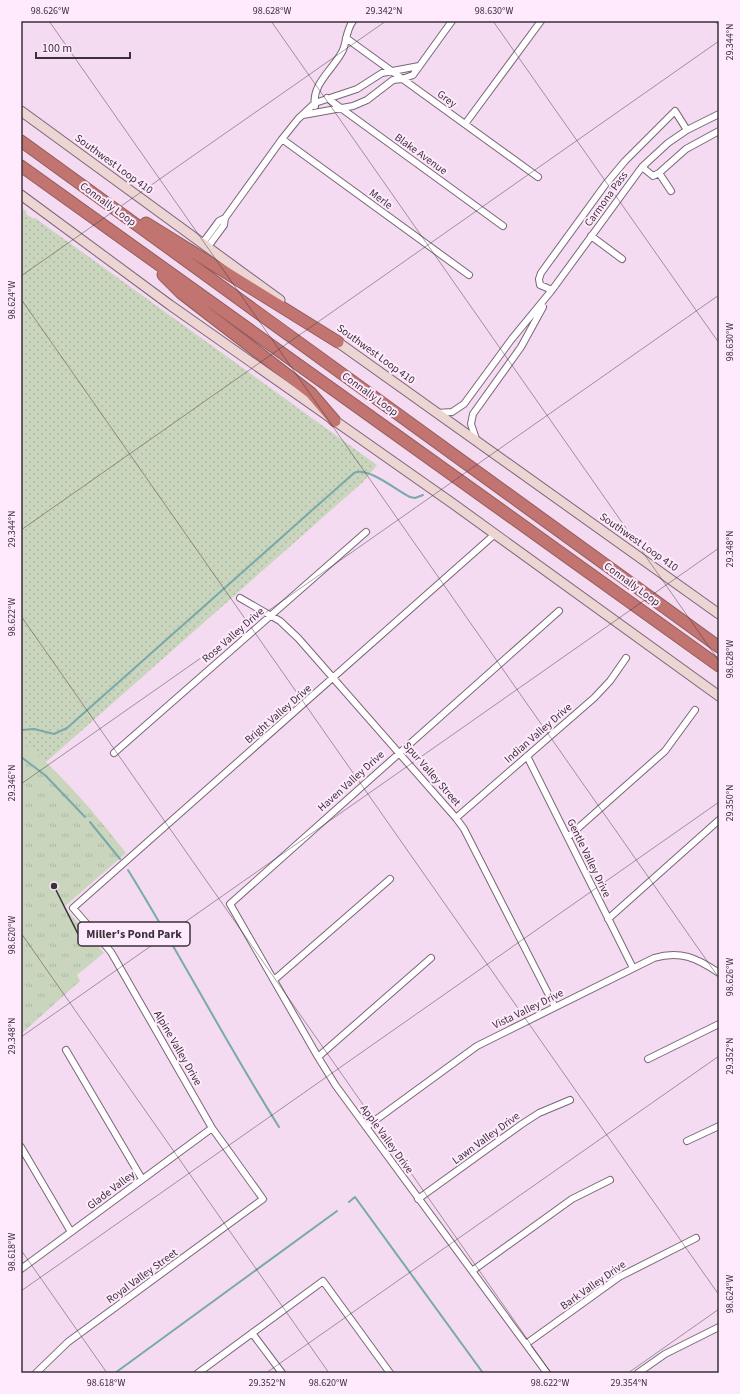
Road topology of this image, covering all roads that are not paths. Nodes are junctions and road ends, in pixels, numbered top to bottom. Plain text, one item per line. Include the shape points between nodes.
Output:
1 (353, 21) edge
2 (452, 21) edge
3 (541, 21) edge
4 (346, 38) junction
5 (419, 66) junction
6 (391, 71) junction
7 (402, 80) junction
8 (327, 98) junction
9 (315, 103) junction
10 (341, 109) junction
11 (21, 111) edge
12 (316, 112) junction
13 (303, 114) junction
14 (719, 114) edge
15 (464, 124) junction
16 (687, 130) junction
17 (719, 131) edge
18 (282, 139) junction
19 (21, 142) edge
20 (21, 166) edge
21 (642, 167) junction
22 (659, 173) junction
23 (538, 177) dead end
24 (671, 191) dead end
25 (21, 195) edge
26 (100, 198) junction
27 (503, 226) dead end
28 (591, 236) junction
29 (205, 246) junction
30 (142, 253) junction
31 (622, 259) dead end
32 (470, 275) dead end
33 (552, 290) junction
34 (338, 342) junction
35 (492, 367) junction
36 (501, 374) junction
37 (436, 413) junction
38 (334, 421) junction
39 (477, 441) junction
40 (366, 532) dead end
41 (495, 534) junction
42 (240, 598) dead end
43 (559, 611) dead end
44 (719, 614) edge
45 (270, 616) junction
46 (719, 647) edge
47 (626, 658) dead end
48 (719, 666) edge
49 (334, 678) junction
50 (719, 696) edge
51 (695, 710) dead end
52 (400, 752) junction
53 (114, 753) dead end
54 (527, 756) junction
55 (456, 818) junction
56 (719, 820) edge
57 (568, 837) junction
58 (390, 879) dead end
59 (230, 904) joint
60 (73, 908) joint
61 (608, 919) junction
62 (431, 958) dead end
63 (633, 968) junction
64 (719, 973) edge
65 (274, 980) junction
66 (555, 1007) junction
67 (719, 1024) edge
68 (66, 1050) dead end
69 (318, 1057) junction
70 (648, 1059) dead end
71 (570, 1100) dead end
72 (719, 1126) edge
73 (366, 1127) junction
74 (212, 1128) junction
75 (687, 1141) dead end
76 (21, 1147) edge
77 (142, 1179) junction
78 (610, 1180) dead end
79 (263, 1199) joint
80 (418, 1199) junction
81 (71, 1232) junction
82 (696, 1238) dead end
83 (21, 1269) edge
84 (472, 1271) junction
85 (719, 1327) edge
86 (252, 1334) junction
87 (526, 1344) junction
88 (36, 1373) edge
89 (198, 1373) edge
90 (282, 1373) edge
91 (390, 1373) edge
92 (547, 1373) edge
93 (638, 1373) edge

1 - 4 street
2 - 5 street
3 - 15 street
4 - 6 street, Grey
4 - 9 street via 342,51 316,90
5 - 6 street
5 - 7 street via 413,75
6 - 7 street, Grey
6 - 8 street via 376,76 357,89
7 - 10 street via 393,80 360,104
7 - 15 street, Grey
8 - 9 street
8 - 10 street, Blake Avenue
9 - 12 street
9 - 13 street
10 - 12 street
10 - 27 street, Blake Avenue
11 - 29 main road, Southwest Loop 410
12 - 13 street
13 - 18 street
14 - 16 street, Carmona Pass
15 - 23 street, Grey
16 - 21 street, Carmona Pass via 668,143
16 - 33 street via 675,111 625,161 540,273 540,285
17 - 22 street via 686,150
18 - 29 street via 225,218 224,225
18 - 32 street, Merle
19 - 26 highway, Connally Loop
20 - 30 highway, Connally Loop
21 - 22 street via 654,176
21 - 28 street, Carmona Pass
22 - 24 street
25 - 38 main road
26 - 34 highway via 126,211
26 - 46 highway, Connally Loop
28 - 31 street
28 - 33 street, Carmona Pass
29 - 34 main road, Southwest Loop 410
30 - 38 highway via 181,293 311,394
30 - 48 highway, Connally Loop
33 - 35 street, Carmona Pass
33 - 36 street, Carmona Pass via 521,347
34 - 37 main road, Southwest Loop 410
35 - 36 street
35 - 37 street, Carmona Pass via 464,404 452,412
36 - 39 street, Carmona Pass via 473,414 471,429
37 - 39 main road, Southwest Loop 410
38 - 41 main road
39 - 44 main road, Southwest Loop 410
40 - 45 street, Rose Valley Drive
41 - 49 street, Bright Valley Drive
41 - 50 main road
42 - 45 street, Spur Valley Street
43 - 52 street, Haven Valley Drive
45 - 49 street, Spur Valley Street via 289,628
45 - 53 street, Rose Valley Drive
47 - 54 street, Indian Valley Drive via 594,698
49 - 52 street, Spur Valley Street
49 - 60 street, Bright Valley Drive
51 - 57 street via 665,750
52 - 55 street, Spur Valley Street
52 - 59 street, Haven Valley Drive
54 - 55 street, Indian Valley Drive
54 - 57 street, Gentle Valley Drive
55 - 66 street, Spur Valley Street
56 - 61 street
57 - 61 street, Gentle Valley Drive
58 - 65 street
59 - 65 street, Apple Valley Drive
60 - 74 street, Alpine Valley Drive via 111,952
61 - 63 street, Gentle Valley Drive
62 - 69 street
63 - 64 street, Vista Valley Drive via 654,958 676,954 695,958
63 - 66 street, Vista Valley Drive
65 - 69 street, Apple Valley Drive
66 - 73 street, Vista Valley Drive via 477,1046
67 - 70 street
68 - 77 street
69 - 73 street, Apple Valley Drive
71 - 80 street, Lawn Valley Drive via 538,1113
72 - 75 street
73 - 80 street, Apple Valley Drive
74 - 77 street, Glade Valley
74 - 79 street, Alpine Valley Drive
76 - 81 street
77 - 81 street, Glade Valley
78 - 84 street via 572,1200
79 - 88 street, Royal Valley Street via 68,1342
80 - 84 street, Apple Valley Drive
81 - 83 street, Glade Valley
82 - 87 street, Bark Valley Drive via 619,1277
84 - 87 street, Apple Valley Drive
85 - 93 street via 665,1354
86 - 89 street
86 - 90 street
86 - 91 street via 323,1281
87 - 92 street, Apple Valley Drive

